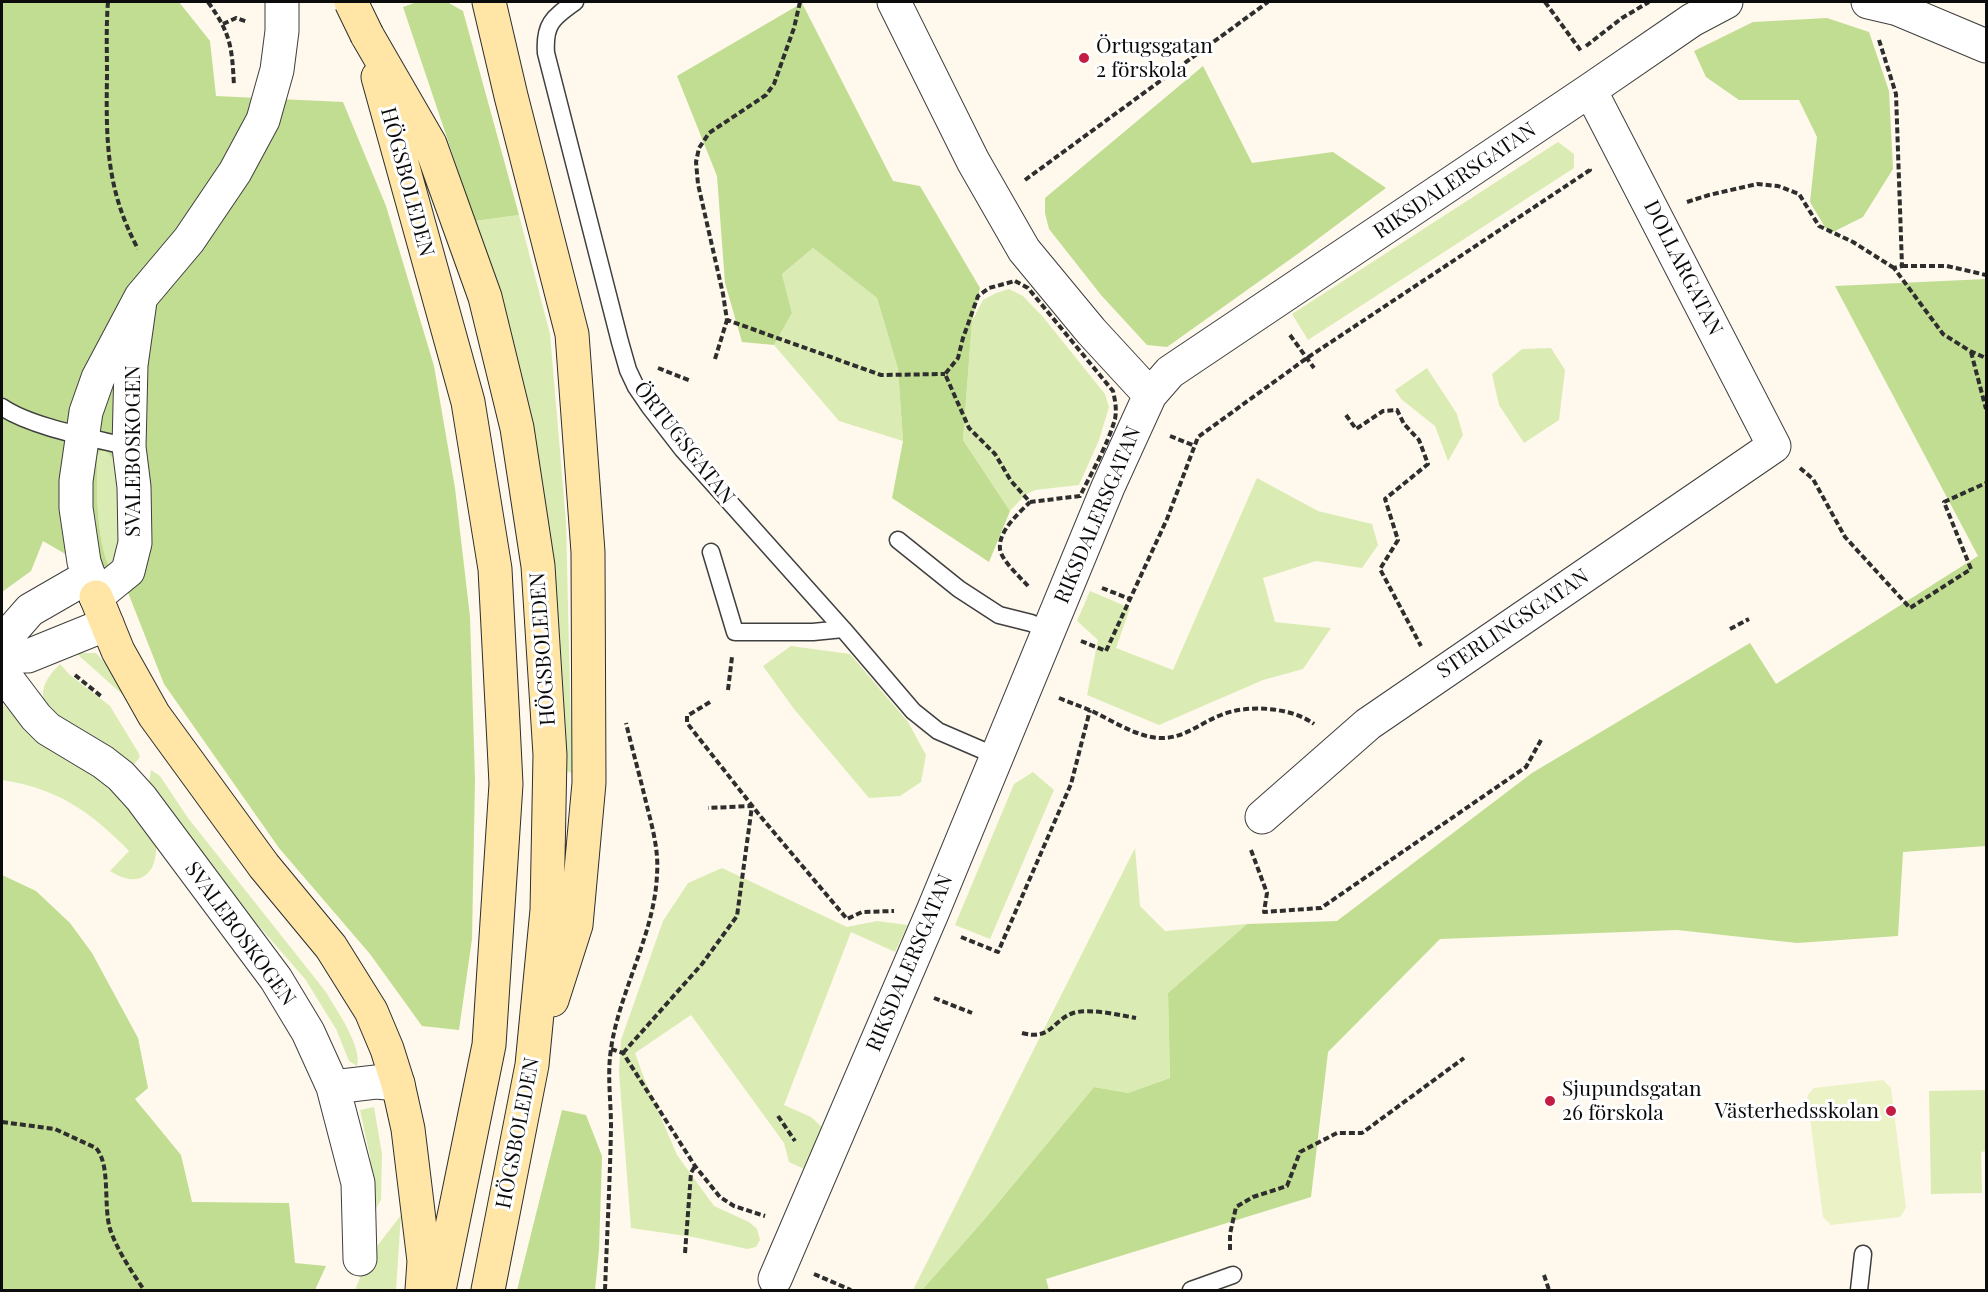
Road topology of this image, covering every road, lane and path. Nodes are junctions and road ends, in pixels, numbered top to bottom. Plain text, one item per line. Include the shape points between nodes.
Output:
1 (108, 2) edge
2 (282, 2) edge
3 (351, 2) edge
4 (489, 2) edge
5 (575, 2) edge
6 (800, 2) edge
7 (894, 2) edge
8 (1268, 2) edge
9 (1545, 2) edge
10 (1649, 2) edge
11 (1726, 2) edge
12 (1868, 2) edge
13 (367, 35) junction
14 (1879, 37) dead end
15 (1986, 46) edge
16 (1581, 51) junction
17 (1575, 59) dead end
18 (1590, 90) junction
19 (1584, 160) dead end
20 (1019, 184) dead end
21 (1659, 220) junction
22 (141, 255) dead end
23 (1902, 266) junction
24 (1894, 268) junction
25 (1986, 275) edge
26 (141, 297) junction
27 (727, 320) junction
28 (1285, 327) dead end
29 (1970, 351) junction
30 (1307, 358) junction
31 (1986, 358) edge
32 (715, 359) dead end
33 (652, 366) dead end
34 (1314, 368) dead end
35 (945, 374) junction
36 (691, 381) dead end
37 (1149, 395) junction
38 (2, 406) edge
39 (1986, 409) edge
40 (1346, 415) dead end
41 (1163, 433) dead end
42 (81, 435) junction
43 (1195, 446) junction
44 (1774, 446) junction
45 (129, 447) junction
46 (1986, 483) edge
47 (1030, 502) junction
48 (898, 540) dead end
49 (711, 552) dead end
50 (1100, 587) dead end
51 (1033, 591) dead end
52 (97, 599) junction
53 (1130, 599) junction
54 (1749, 619) dead end
55 (843, 629) junction
56 (1730, 629) dead end
57 (1062, 635) junction
58 (2, 642) edge
59 (2, 657) edge
60 (2, 672) edge
61 (1438, 675) junction
62 (1052, 695) dead end
63 (710, 702) dead end
64 (1090, 710) junction
65 (1541, 740) dead end
66 (1337, 751) junction
67 (996, 756) junction
68 (752, 806) junction
69 (708, 808) dead end
70 (1262, 817) joint
71 (944, 923) junction
72 (927, 995) dead end
73 (972, 1013) dead end
74 (1136, 1018) dead end
75 (1022, 1033) dead end
76 (611, 1049) dead end
77 (623, 1053) junction
78 (1464, 1058) dead end
79 (532, 1065) junction
80 (398, 1084) junction
81 (333, 1087) junction
82 (2, 1122) edge
83 (695, 1166) junction
84 (798, 1222) junction
85 (685, 1253) dead end
86 (1863, 1254) dead end
87 (360, 1259) dead end
88 (808, 1272) dead end
89 (1544, 1275) dead end
90 (775, 1279) dead end
91 (1234, 1279) edge
92 (144, 1290) edge
93 (422, 1290) edge
94 (439, 1290) edge
95 (488, 1290) edge
96 (851, 1290) edge
97 (1191, 1290) edge
98 (1549, 1290) edge
99 (1859, 1290) edge

1 - 22 path via 106,114 110,174 124,223
2 - 26 street, SVALEBOSKOGEN via 277,70 263,120 235,172 189,240
3 - 13 main road, HÖGSBOLEDEN, bridge
4 - 79 main road via 572,334 588,552 589,783 576,925
5 - 55 lane, ÖRTUGSGATAN via 549,24 546,53 628,370 648,406 683,450
6 - 27 path via 774,84 766,95 709,133 699,148 698,184
7 - 37 street via 973,162 1024,250
8 - 20 path
9 - 16 path
10 - 16 path
11 - 18 street, RIKSDALERSGATAN via 1692,20
12 - 15 street via 1898,9
13 - 79 main road, HÖGSBOLEDEN via 430,144 485,297 517,428 538,566 550,755 547,910
13 - 94 main road, HÖGSBOLEDEN via 468,402 495,569 507,784 489,1045
14 - 23 path via 1896,94
16 - 17 path
18 - 21 street, DOLLARGATAN
18 - 37 street, RIKSDALERSGATAN via 1170,372
19 - 30 path via 1590,170
21 - 24 path via 1680,205 1709,195 1757,184 1778,186 1799,194 1819,226
21 - 44 street, DOLLARGATAN
23 - 24 path
23 - 25 path via 1947,266
24 - 29 path via 1943,334
26 - 42 street, SVALEBOSKOGEN via 98,378
26 - 45 street, SVALEBOSKOGEN via 131,365
27 - 32 path
27 - 35 path via 881,375
28 - 30 path
29 - 31 path
29 - 39 path
30 - 34 path
30 - 43 path via 1198,437
33 - 36 path
35 - 47 path via 969,428 995,454
35 - 47 path via 958,358 978,296 989,288 1015,281 1028,288 1048,310 1113,391 1115,418 1080,496
37 - 57 street, RIKSDALERSGATAN via 1108,487
38 - 42 lane via 40,424
40 - 61 path via 1356,429 1383,411 1396,410 1419,440 1428,464 1385,499 1398,540 1380,569
41 - 43 path
42 - 45 lane
42 - 52 street, SVALEBOSKOGEN via 76,508 84,562
43 - 53 path
44 - 46 path via 1813,479 1845,537 1910,608 1971,569 1944,502
44 - 61 street, STERLINGSGATAN
45 - 52 street, SVALEBOSKOGEN via 135,543 128,572
47 - 51 path via 1008,526 1000,549 1006,562
48 - 57 lane via 999,615
49 - 55 lane via 735,632
50 - 53 path
52 - 58 street via 30,610
52 - 59 street via 28,656
52 - 80 main road via 117,651 154,715 351,977 371,1011
53 - 57 path via 1106,651
54 - 56 path
55 - 67 lane, ÖRTUGSGATAN via 913,711 938,731
57 - 67 street, RIKSDALERSGATAN
60 - 81 street, SVALEBOSKOGEN via 48,729 103,762 141,798 276,979 308,1032
61 - 66 street, STERLINGSGATAN
62 - 64 path
63 - 68 path via 687,716 687,723
64 - 66 path via 1147,737 1164,738 1186,734 1222,714 1257,708 1285,712 1311,722 1327,735
64 - 71 path via 1071,784 998,952
65 - 70 path via 1526,767 1321,908 1264,912 1267,893 1248,843 1251,825
66 - 70 street, STERLINGSGATAN
67 - 71 street, RIKSDALERSGATAN
68 - 69 path
68 - 71 path via 847,920 866,912
68 - 77 path via 737,916 702,964
71 - 84 street, RIKSDALERSGATAN
72 - 73 path
74 - 75 path via 1077,1013 1046,1033
76 - 77 path
77 - 83 path
78 - 91 path via 1362,1133 1337,1133 1300,1152 1287,1186 1252,1197 1236,1207 1230,1234
79 - 95 main road, HÖGSBOLEDEN
80 - 81 street via 376,1082
80 - 93 main road via 414,1165 424,1261
81 - 87 street, SVALEBOSKOGEN via 358,1183
82 - 92 path via 55,1129 96,1148 105,1167 110,1229
83 - 84 path via 720,1197 734,1206
83 - 85 path via 691,1173
84 - 90 street, RIKSDALERSGATAN
86 - 99 lane
88 - 96 path
89 - 98 path
91 - 97 lane

